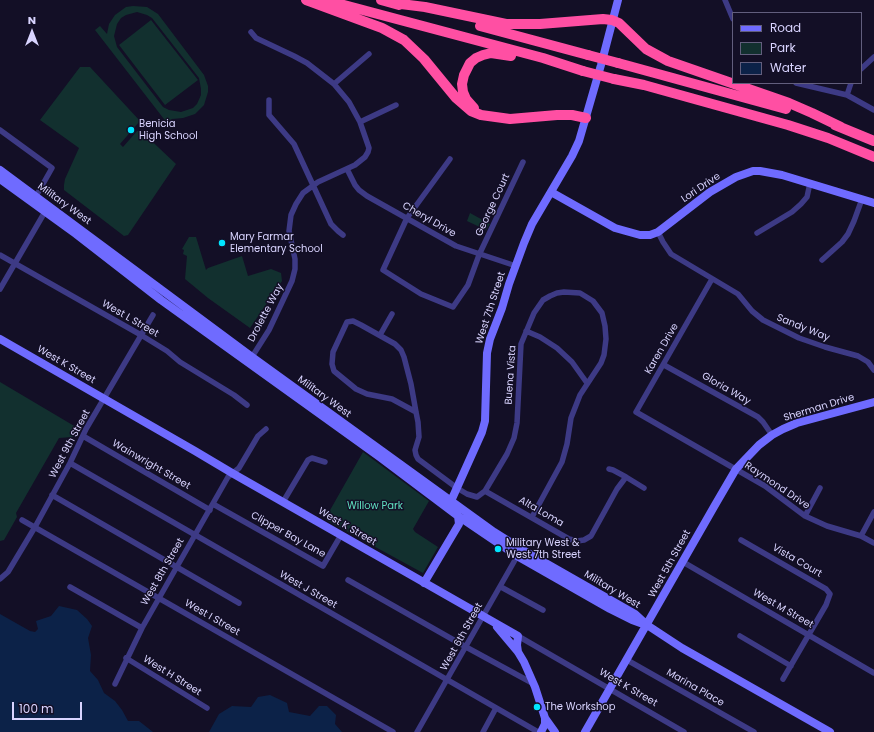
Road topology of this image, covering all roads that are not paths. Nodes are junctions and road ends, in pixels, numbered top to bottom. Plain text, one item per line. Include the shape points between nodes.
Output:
1 (306, 0) edge
2 (323, 0) edge
3 (381, 0) edge
4 (618, 0) edge
5 (725, 0) edge
6 (393, 3) junction
7 (732, 16) edge
8 (612, 20) junction
9 (251, 32) dead end
10 (369, 54) dead end
11 (874, 57) edge
12 (551, 62) junction
13 (862, 68) edge
14 (732, 83) edge
15 (334, 84) junction
16 (734, 84) edge
17 (801, 84) edge
18 (851, 84) edge
19 (847, 94) junction
20 (269, 100) dead end
21 (396, 105) dead end
22 (874, 110) edge
23 (487, 116) junction
24 (586, 118) junction
25 (360, 122) junction
26 (841, 128) junction
27 (0, 130) edge
28 (874, 140) edge
29 (874, 157) edge
30 (450, 159) dead end
31 (523, 162) dead end
32 (347, 169) junction
33 (0, 170) edge
34 (0, 179) edge
35 (810, 183) junction
36 (313, 186) junction
37 (551, 192) junction
38 (34, 199) junction
39 (862, 199) junction
40 (874, 203) edge
41 (46, 208) junction
42 (407, 218) junction
43 (658, 232) junction
44 (757, 233) dead end
45 (343, 235) dead end
46 (0, 255) edge
47 (479, 255) junction
48 (822, 260) dead end
49 (15, 263) junction
50 (516, 266) junction
51 (712, 279) junction
52 (0, 289) edge
53 (392, 314) dead end
54 (153, 315) dead end
55 (526, 331) junction
56 (141, 335) junction
57 (380, 335) junction
58 (0, 339) edge
59 (250, 359) junction
60 (664, 365) junction
61 (874, 370) edge
62 (587, 383) junction
63 (104, 398) junction
64 (874, 402) edge
65 (247, 405) dead end
66 (416, 412) junction
67 (653, 422) joint
68 (266, 429) dead end
69 (772, 435) junction
70 (83, 436) junction
71 (325, 462) dead end
72 (70, 463) junction
73 (609, 469) dead end
74 (736, 470) junction
75 (232, 473) junction
76 (626, 476) junction
77 (457, 488) junction
78 (644, 488) dead end
79 (820, 488) dead end
80 (485, 491) junction
81 (52, 496) junction
82 (451, 501) junction
83 (283, 502) junction
84 (213, 504) junction
85 (210, 510) junction
86 (874, 512) edge
87 (458, 516) junction
88 (805, 516) junction
89 (532, 517) junction
90 (22, 520) dead end
91 (35, 527) junction
92 (194, 534) junction
93 (341, 535) junction
94 (861, 536) junction
95 (741, 540) dead end
96 (874, 543) edge
97 (519, 553) junction
98 (683, 562) junction
99 (176, 566) junction
100 (0, 579) edge
101 (348, 580) dead end
102 (424, 583) junction
103 (70, 587) dead end
104 (500, 587) junction
105 (158, 598) junction
106 (239, 603) dead end
107 (543, 610) dead end
108 (483, 617) junction
109 (492, 622) junction
110 (646, 625) junction
111 (142, 628) junction
112 (809, 635) junction
113 (518, 636) junction
114 (740, 636) dead end
115 (527, 641) junction
116 (466, 648) junction
117 (518, 652) junction
118 (126, 658) junction
119 (627, 660) junction
120 (790, 666) junction
121 (874, 673) edge
122 (783, 679) dead end
123 (448, 680) junction
124 (115, 684) dead end
125 (534, 684) junction
126 (610, 690) junction
127 (207, 708) dead end
128 (496, 708) junction
129 (545, 718) junction
130 (393, 732) edge
131 (417, 732) edge
132 (482, 732) edge
133 (539, 732) edge
134 (555, 732) edge
135 (585, 732) edge
136 (684, 732) edge
137 (753, 732) edge
138 (830, 732) edge

1 - 23 highway via 382,28 404,40 463,104 471,111
2 - 12 highway
3 - 6 highway
4 - 8 street, West 7th Street
5 - 7 street
6 - 8 highway via 506,24
6 - 26 highway, bridge via 772,105
8 - 14 highway via 619,23 646,49 668,61
8 - 24 street, West 7th Street
9 - 15 street, Drolette Way via 256,38 307,63
10 - 15 street
11 - 13 street
12 - 23 highway via 491,53 470,63 464,75 463,92 474,108
12 - 29 highway, bridge via 788,125
15 - 25 street, Drolette Way
16 - 26 highway via 789,103
17 - 19 street
18 - 19 street
19 - 22 street
20 - 36 street via 269,115 294,144
21 - 25 street
23 - 24 highway via 510,119 572,115
24 - 37 street, West 7th Street via 579,141
25 - 32 street, Drolette Way via 368,152
26 - 28 highway
27 - 38 street via 52,168
30 - 42 street
31 - 47 street, George Court
32 - 36 street, Drolette Way
32 - 42 street, Cheryl Drive via 359,190
33 - 38 street, Military West
34 - 38 street, Military West
35 - 39 street, Lori Drive
35 - 43 street, Lori Drive via 770,172 745,173 710,192
35 - 44 street via 807,197 801,204
36 - 45 street via 331,224
36 - 59 street, Drolette Way via 303,193 291,215 289,231 295,264 292,281 269,330
37 - 43 street, Lori Drive via 622,231 640,235
37 - 50 street, West 7th Street via 532,224
38 - 41 street, Military West
39 - 40 street, Lori Drive
39 - 48 street via 848,234
41 - 49 street
41 - 59 street, Military West via 136,270
42 - 47 street, Cheryl Drive via 456,246
42 - 47 street, George Court via 383,270 421,294 454,308 468,285
43 - 51 street, Sandy Way via 671,254
46 - 49 street, West L Street
47 - 50 street, Cheryl Drive
49 - 52 street
49 - 56 street, West L Street
50 - 77 street, West 7th Street via 487,354 485,421
51 - 60 street, Karen Drive
51 - 61 street, Sandy Way via 738,294 752,311 768,323 799,338 858,356 868,362
53 - 57 street
54 - 56 street, West 9th Street
55 - 62 street via 557,348 572,362
55 - 62 street, Buena Vista via 539,305 550,296 572,292 593,301 604,319 606,347 601,362
55 - 80 street, Buena Vista via 520,351 515,433 507,454
56 - 63 street, West 9th Street
56 - 65 street, West L Street via 234,394
57 - 66 street via 401,350
57 - 66 street via 356,322 348,322 333,352 334,371 366,394 392,399
58 - 63 street, West K Street
59 - 82 street, Military West
59 - 87 street, Military West
60 - 67 street, Karen Drive via 636,412
60 - 69 street, Gloria Way via 758,417
62 - 89 street, Buena Vista via 571,418 562,462
63 - 70 street, West 9th Street
63 - 75 street, West K Street
64 - 69 street, Sherman Drive via 796,423
66 - 77 street via 418,437 415,450 418,459
67 - 74 street, Raymond Drive
68 - 75 street, West 8th Street via 258,436 238,468
69 - 74 street, Sherman Drive
70 - 72 street, West 9th Street
70 - 85 street, Wainwright Street
71 - 83 street via 312,458 308,460
72 - 81 street, West 9th Street
72 - 92 street, West J Street
73 - 76 street
74 - 88 street, Raymond Drive via 765,486
74 - 98 street, West 5th Street
75 - 83 street, West K Street
75 - 84 street, West 8th Street
76 - 78 street
76 - 89 street, Alta Loma via 616,489 591,536 584,540 570,539
77 - 80 street via 474,497
77 - 82 street, West 7th Street
79 - 88 street
80 - 89 street, Alta Loma
81 - 91 street, West 9th Street
81 - 99 street
82 - 87 street
82 - 97 street, Military West
83 - 93 street, West K Street
84 - 85 street, West 8th Street
84 - 93 street, Clipper Bay Lane via 323,566
85 - 92 street, West 8th Street
86 - 94 street
87 - 97 street, Military West
87 - 102 street via 459,524
88 - 94 street, Raymond Drive via 827,526
90 - 91 street, West I Street
91 - 100 street, West 9th Street via 8,572
91 - 105 street, West I Street
92 - 99 street, West 8th Street
92 - 123 street, West J Street
93 - 102 street, West K Street
94 - 96 street, Raymond Drive
95 - 112 street, Vista Court via 826,588 830,594
97 - 104 street, West 6th Street
97 - 110 street, Military West via 621,615
98 - 110 street, West 5th Street
98 - 112 street, West M Street
99 - 105 street, West 8th Street
99 - 106 street
101 - 116 street
102 - 108 street, West K Street
103 - 111 street
104 - 107 street
104 - 108 street, West 6th Street
105 - 111 street, West 8th Street
105 - 130 street, West I Street
108 - 109 street, West K Street
108 - 116 street, West 6th Street
109 - 113 street, West K Street
109 - 117 street
110 - 119 street, West 5th Street
110 - 138 street, Military West
111 - 118 street, West 8th Street
112 - 120 street
112 - 121 street, West M Street
113 - 115 street, West K Street
113 - 117 street
114 - 120 street
115 - 117 street
115 - 126 street, West K Street
116 - 123 street, West 6th Street
116 - 125 street
117 - 125 street
118 - 124 street, West 8th Street
118 - 127 street, West H Street
119 - 126 street, West 5th Street
119 - 137 street, Marina Place
120 - 122 street
123 - 128 street, West J Street
123 - 131 street, West 6th Street
125 - 129 street
126 - 135 street, West 5th Street
126 - 136 street, West K Street
128 - 132 street
128 - 133 street, West J Street
129 - 133 street
129 - 134 street

